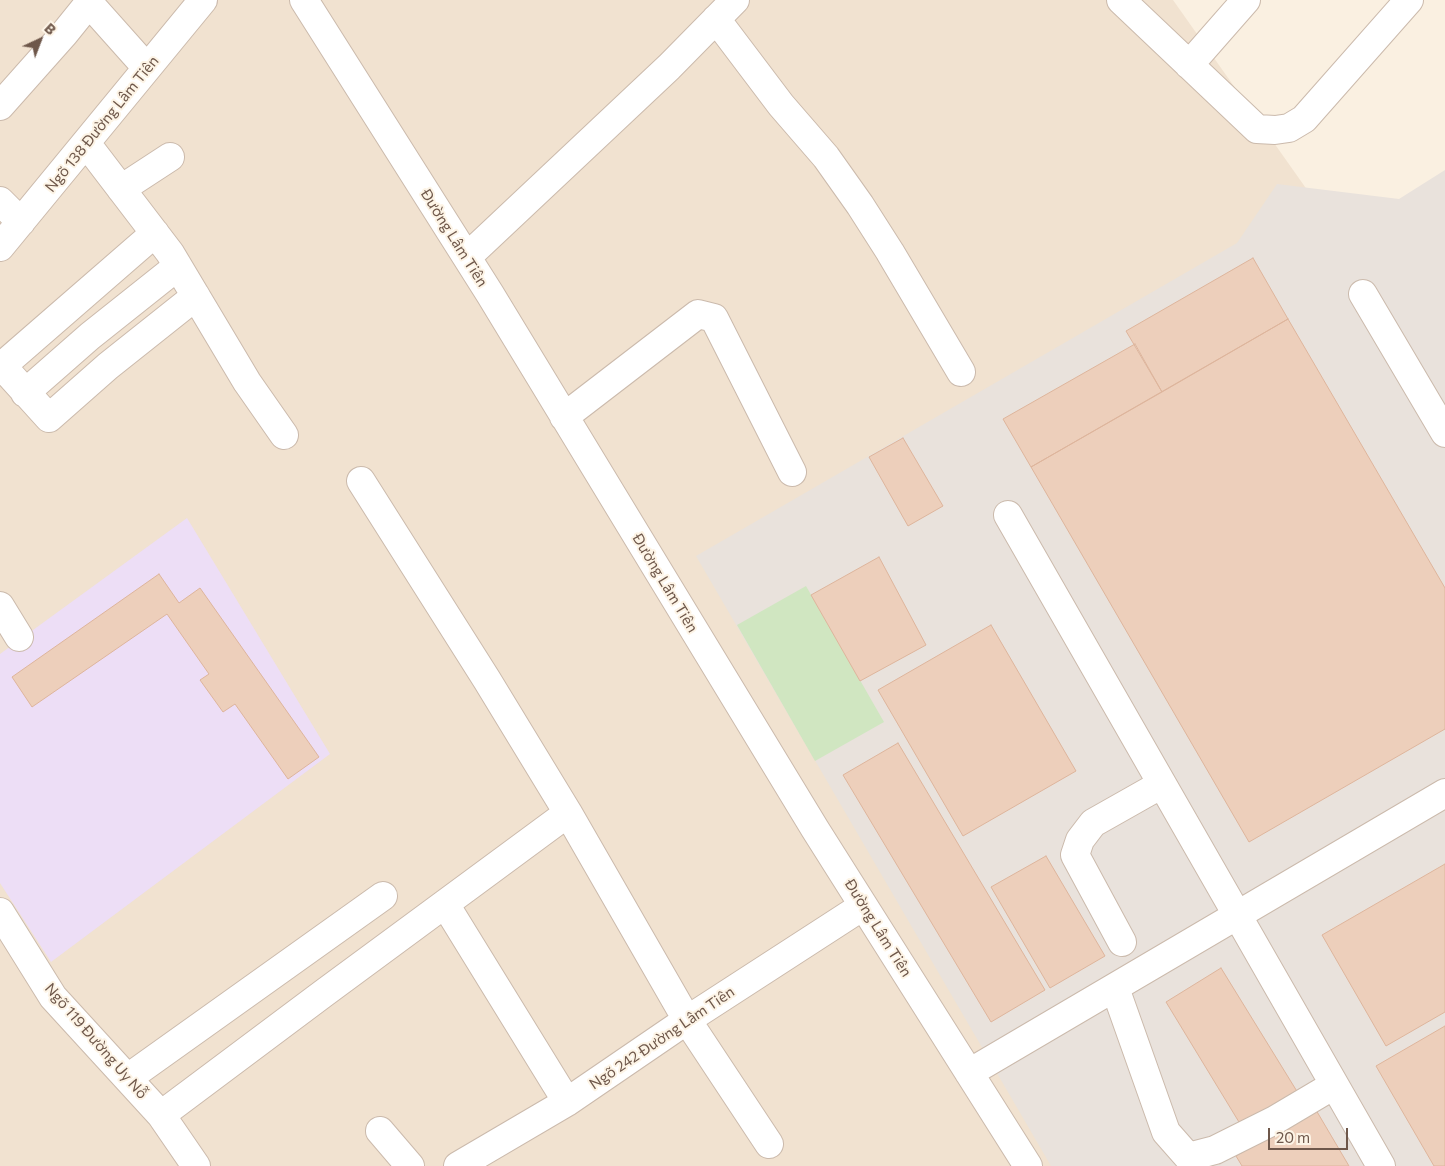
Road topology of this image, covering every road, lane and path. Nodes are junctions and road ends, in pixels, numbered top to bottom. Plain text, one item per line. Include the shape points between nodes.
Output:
1 (203, 0) edge
2 (304, 0) edge
3 (735, 0) edge
4 (1121, 0) edge
5 (1246, 0) edge
6 (1409, 0) edge
7 (716, 20) junction
8 (1189, 65) junction
9 (147, 68) junction
10 (0, 106) edge
11 (86, 143) junction
12 (170, 157) dead end
13 (121, 189) junction
14 (0, 201) edge
15 (21, 222) junction
16 (155, 233) junction
17 (0, 247) edge
18 (467, 257) junction
19 (178, 266) junction
20 (99, 280) junction
21 (1363, 294) dead end
22 (196, 296) junction
23 (125, 308) junction
24 (53, 321) junction
25 (146, 336) junction
26 (76, 349) junction
27 (961, 372) dead end
28 (98, 377) junction
29 (25, 393) junction
30 (564, 417) junction
31 (1445, 432) edge
32 (284, 435) dead end
33 (792, 472) dead end
34 (361, 481) dead end
35 (1008, 515) dead end
36 (0, 606) edge
37 (19, 637) dead end
38 (1162, 784) junction
39 (1445, 793) edge
40 (568, 813) junction
41 (383, 896) dead end
42 (445, 904) junction
43 (863, 906) junction
44 (0, 912) edge
45 (1237, 915) junction
46 (1122, 942) dead end
47 (1115, 988) junction
48 (687, 1020) junction
49 (969, 1074) junction
50 (128, 1078) junction
51 (1334, 1085) junction
52 (566, 1102) junction
53 (161, 1115) junction
54 (380, 1131) dead end
55 (769, 1144) dead end
56 (196, 1166) edge
57 (410, 1166) edge
58 (458, 1166) edge
59 (1028, 1166) edge
60 (1380, 1166) edge

1 - 9 street, Ngõ 138 Đường Lâm Tiên
2 - 18 street, Đường Lâm Tiên
3 - 7 street
4 - 8 street
5 - 8 street
6 - 8 street via 1304,119 1289,128 1257,128
7 - 18 street
7 - 27 street via 860,204
9 - 10 street via 89,3
9 - 11 street, Ngõ 138 Đường Lâm Tiên
11 - 13 street
11 - 15 street, Ngõ 138 Đường Lâm Tiên
12 - 13 street
13 - 16 street
14 - 15 street
15 - 17 street, Ngõ 138 Đường Lâm Tiên
16 - 19 street
16 - 20 street
18 - 30 street, Đường Lâm Tiên
19 - 22 street
19 - 23 street
20 - 23 street
20 - 24 street
21 - 31 street
22 - 25 street
22 - 32 street via 247,382
23 - 25 street
23 - 26 street
24 - 26 street
24 - 29 street via 2,366
25 - 28 street
26 - 28 street
26 - 29 street
28 - 29 street via 49,418
30 - 33 street via 698,314 714,318
30 - 43 street, Đường Lâm Tiên
34 - 40 street
35 - 38 street
36 - 37 street
38 - 45 street
38 - 46 street via 1093,823 1080,840 1075,855
39 - 45 street
40 - 42 street
40 - 48 street
41 - 50 street
42 - 52 street
42 - 53 street
43 - 48 street, Ngõ 242 Đường Lâm Tiên
43 - 49 street, Đường Lâm Tiên
44 - 50 street, Ngõ 119 Đường Uy Nỗ via 53,997
45 - 47 street
45 - 51 street
47 - 49 street
47 - 51 street via 1166,1132 1188,1157 1215,1150 1276,1120
48 - 52 street, Ngõ 242 Đường Lâm Tiên
48 - 55 street
49 - 59 street, Đường Lâm Tiên
50 - 53 street, Ngõ 119 Đường Uy Nỗ
51 - 60 street
52 - 58 street, Ngõ 242 Đường Lâm Tiên
53 - 56 street, Ngõ 119 Đường Uy Nỗ
54 - 57 street

